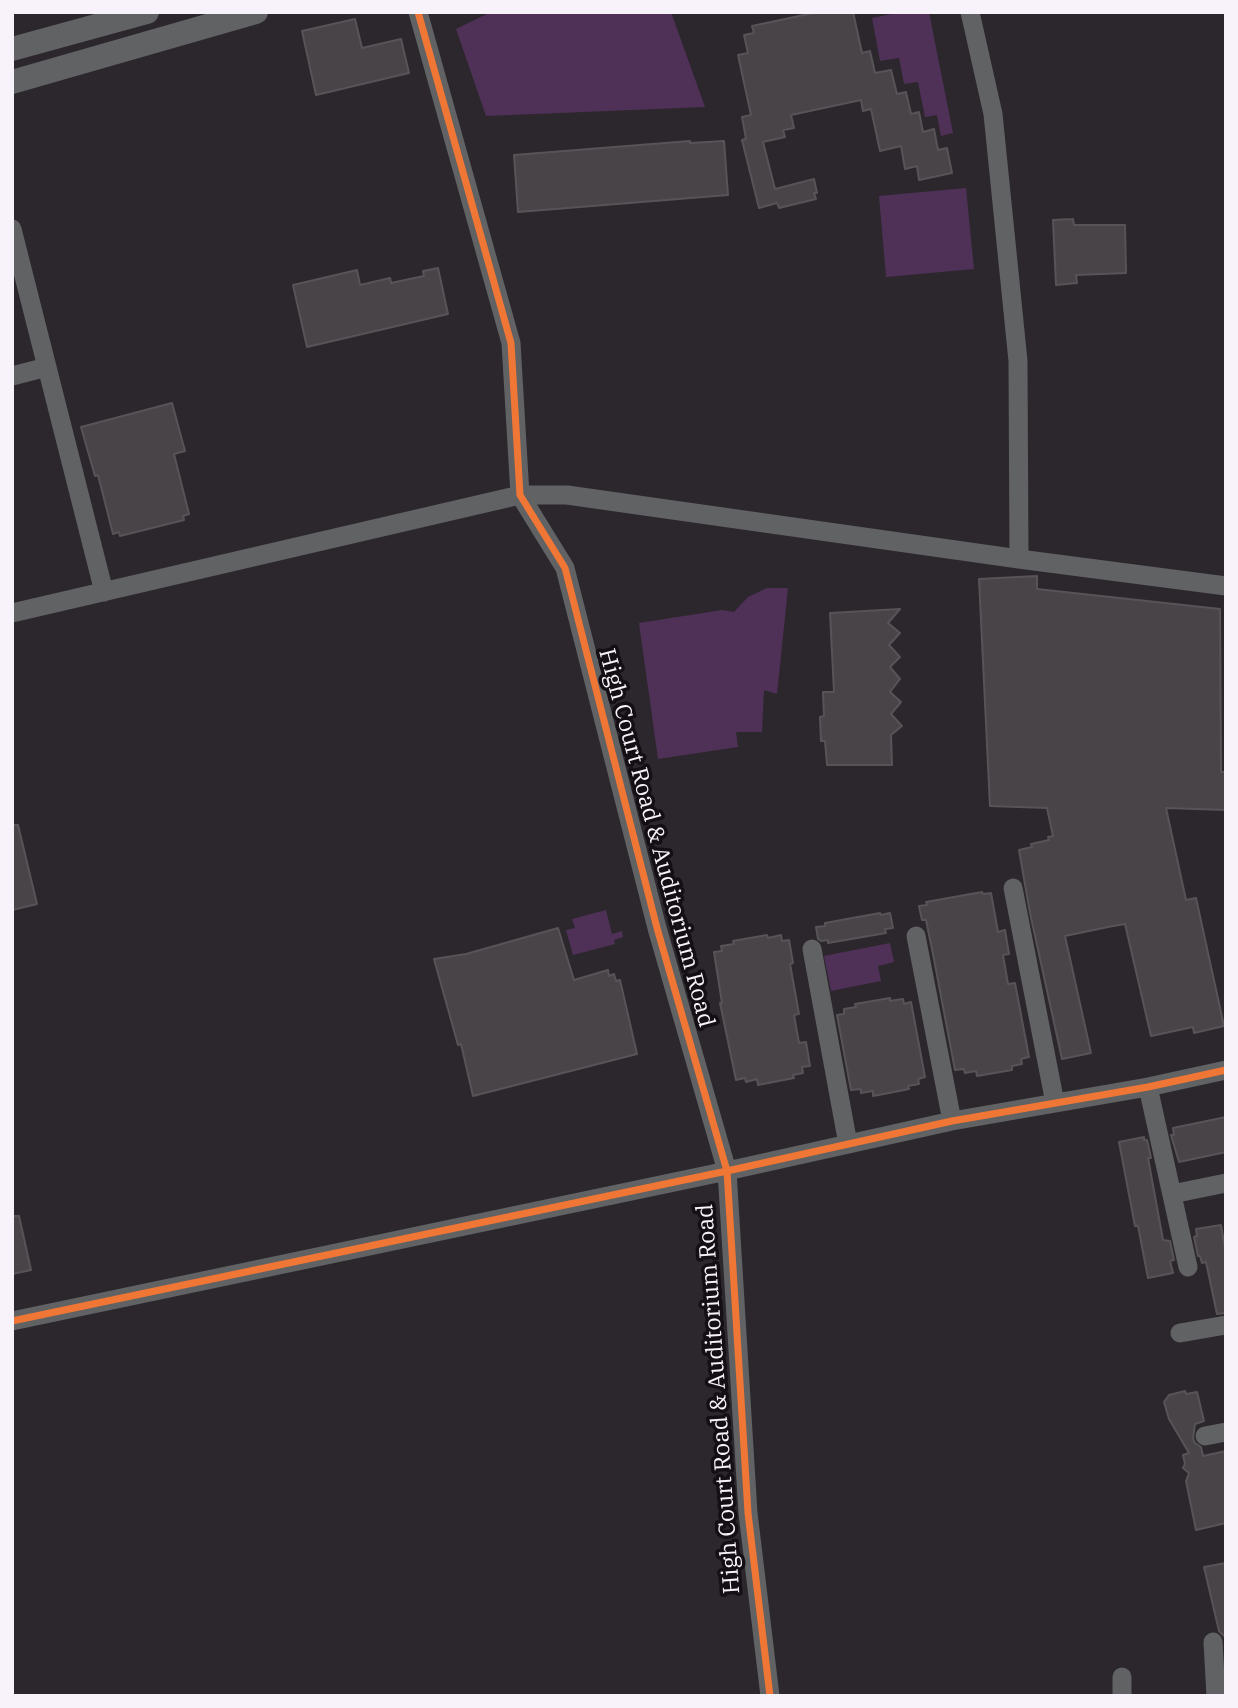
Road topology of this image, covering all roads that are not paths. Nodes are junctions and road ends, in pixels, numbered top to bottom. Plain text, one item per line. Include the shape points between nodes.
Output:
1 (147, 12) edge
2 (256, 12) edge
3 (418, 12) edge
4 (970, 12) edge
5 (12, 49) edge
6 (12, 82) edge
7 (12, 229) edge
8 (47, 367) junction
9 (12, 376) edge
10 (520, 495) junction
11 (1019, 559) junction
12 (1226, 586) edge
13 (104, 592) junction
14 (12, 613) edge
15 (1013, 888) dead end
16 (916, 936) dead end
17 (812, 949) dead end
18 (1226, 1070) edge
19 (1148, 1087) junction
20 (1055, 1103) junction
21 (953, 1121) junction
22 (848, 1144) junction
23 (727, 1171) junction
24 (1226, 1183) edge
25 (1172, 1194) junction
26 (1188, 1267) dead end
27 (12, 1321) edge
28 (1226, 1325) edge
29 (1180, 1334) dead end
30 (1226, 1432) edge
31 (1205, 1436) dead end
32 (1213, 1642) dead end
33 (770, 1696) edge
34 (1216, 1696) edge

1 - 5 street
2 - 6 street
3 - 10 street, High Court Road & Auditorium Road via 511,344
4 - 11 street via 993,114 1018,361
7 - 8 street
8 - 9 street
8 - 13 street
10 - 11 street via 568,495
10 - 13 street
10 - 23 street, High Court Road & Auditorium Road via 565,568 657,928
11 - 12 street
13 - 14 street
15 - 20 street
16 - 21 street
17 - 22 street
18 - 19 street
19 - 20 street
19 - 25 street
20 - 21 street
21 - 22 street
22 - 23 street
23 - 27 street
23 - 33 street, High Court Road & Auditorium Road via 748,1513
24 - 25 street
25 - 26 street
28 - 29 street
30 - 31 street
32 - 34 street

